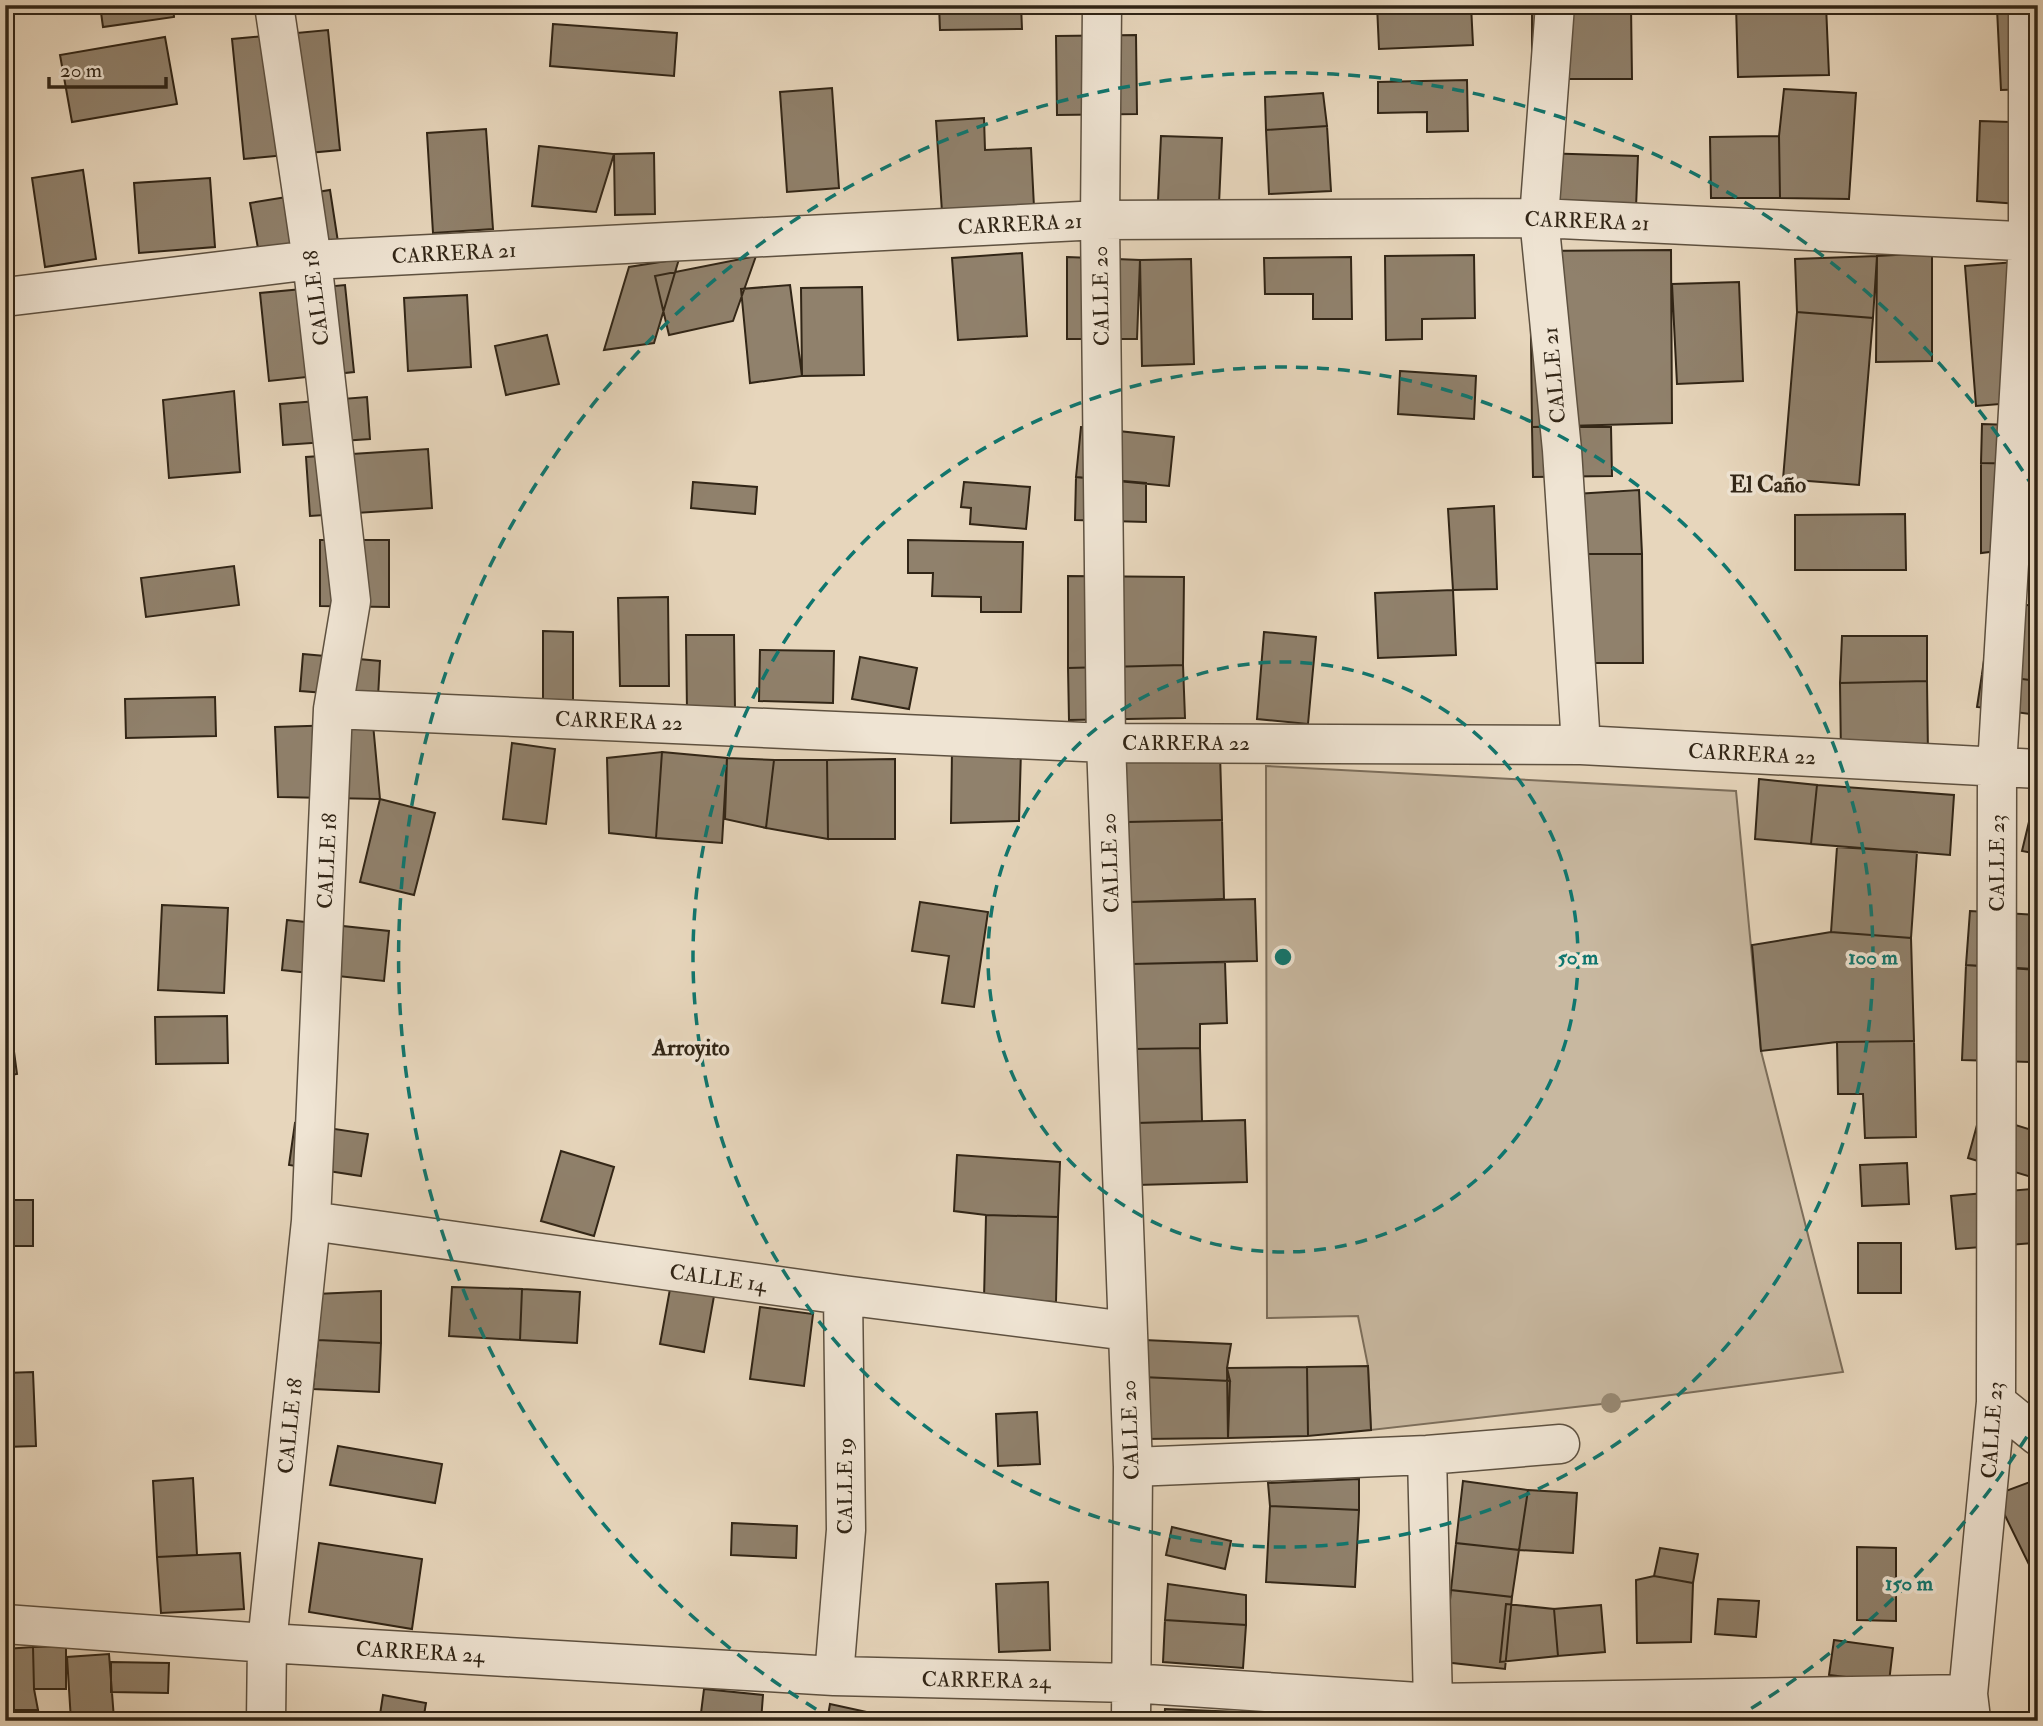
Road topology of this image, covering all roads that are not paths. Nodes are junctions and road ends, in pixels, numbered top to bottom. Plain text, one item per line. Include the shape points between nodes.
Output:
1 (274, 5) edge
2 (1102, 5) edge
3 (1555, 5) edge
4 (2028, 5) edge
5 (1539, 218) junction
6 (1100, 220) junction
7 (2033, 242) edge
8 (312, 260) junction
9 (5, 297) edge
10 (333, 709) junction
11 (1106, 743) junction
12 (1581, 745) junction
13 (1997, 768) junction
14 (2038, 769) edge
15 (311, 1221) junction
16 (843, 1295) junction
17 (1126, 1331) junction
18 (1996, 1402) junction
19 (2038, 1436) edge
20 (1560, 1444) dead end
21 (1427, 1455) junction
22 (1133, 1467) junction
23 (5, 1624) edge
24 (267, 1643) junction
25 (834, 1676) junction
26 (1130, 1683) junction
27 (1433, 1703) junction
28 (1970, 1708) edge
29 (1377, 1710) edge
30 (266, 1721) edge
31 (1131, 1721) edge

1 - 8 street, CALLE 18
2 - 6 street, CALLE 20
3 - 5 street, CALLE 21
4 - 7 street, CALLE 23
5 - 6 street, CARRERA 21
5 - 7 street, CARRERA 21
5 - 12 street, CALLE 21 via 1562,450
6 - 8 street, CARRERA 21
6 - 11 street, CALLE 20
7 - 13 street, CALLE 23
8 - 9 street, CARRERA 21
8 - 10 street, CALLE 18 via 351,601
10 - 11 street, CARRERA 22
10 - 15 street, CALLE 18
11 - 12 street, CARRERA 22
11 - 17 street, CALLE 20
12 - 13 street, CARRERA 22
13 - 14 street, CARRERA 22
13 - 18 street, CALLE 23
15 - 16 street, CALLE 14
15 - 24 street, CALLE 18
16 - 17 street, CALLE 14
16 - 25 street, CALLE 19 via 846,1530
17 - 22 street, CALLE 20
18 - 19 street
18 - 28 street, CALLE 23
20 - 21 street
21 - 22 street
21 - 27 street
22 - 26 street, CALLE 20
23 - 24 street, CARRERA 24
24 - 25 street, CARRERA 24
24 - 30 street, CALLE 18
25 - 26 street, CARRERA 24
26 - 29 street, CARRERA 24
26 - 31 street, CALLE 20
27 - 28 street, CARRERA 24
27 - 29 street, CARRERA 24

